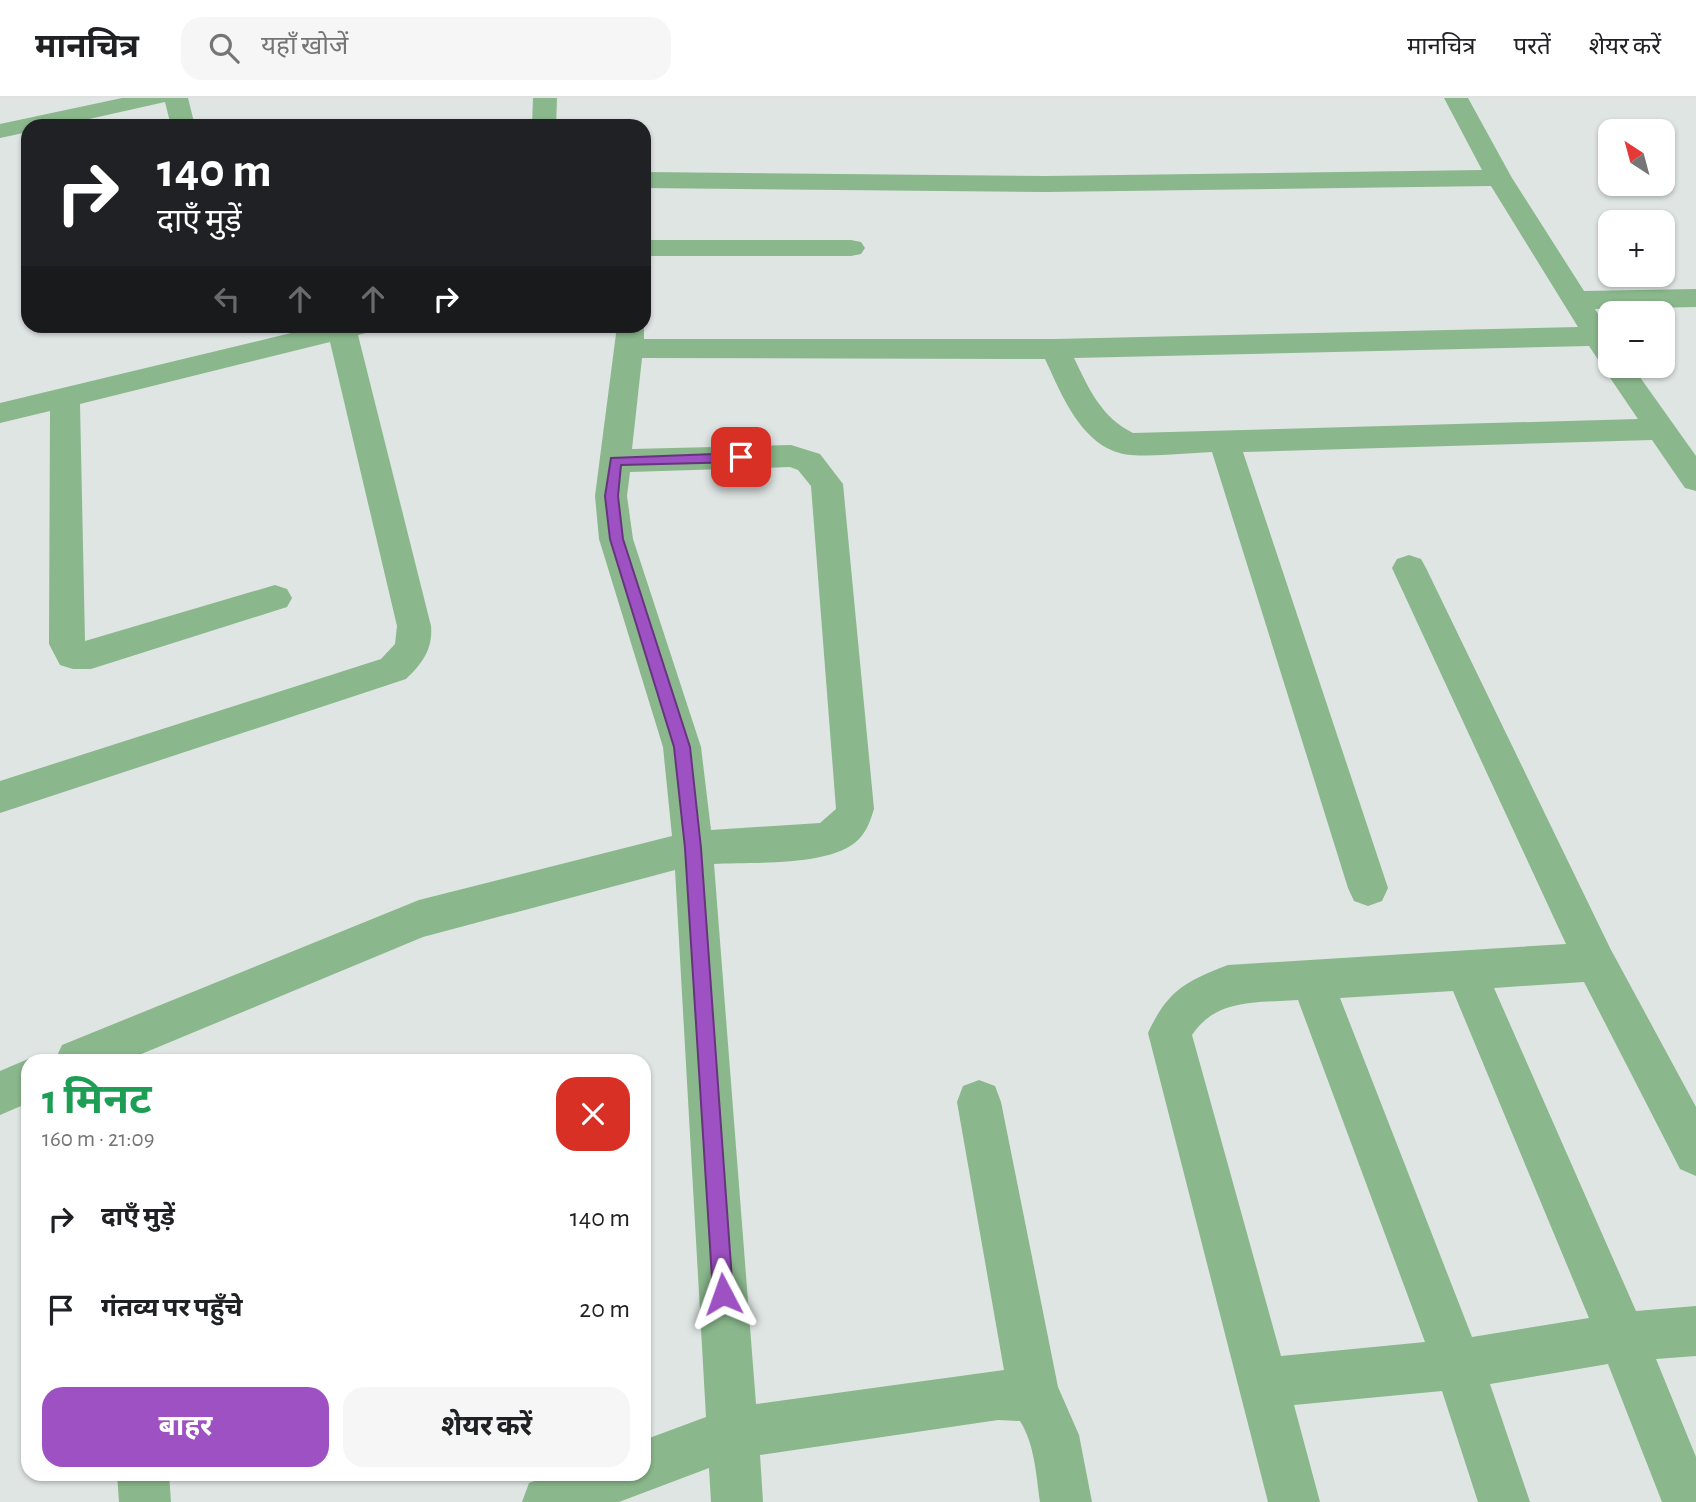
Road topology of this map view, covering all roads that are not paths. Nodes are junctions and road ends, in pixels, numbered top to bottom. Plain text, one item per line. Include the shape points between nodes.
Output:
1 (156, 98) edge
2 (176, 98) edge
3 (545, 98) edge
4 (1456, 98) edge
5 (57, 119) edge
6 (181, 119) edge
7 (544, 119) edge
8 (21, 127) edge
9 (0, 131) edge
10 (1499, 178) junction
11 (651, 187) edge
12 (651, 248) edge
13 (851, 248) dead end
14 (1696, 298) edge
15 (1574, 300) junction
16 (228, 333) edge
17 (328, 333) edge
18 (350, 333) edge
19 (629, 337) edge
20 (1598, 338) edge
21 (1598, 346) edge
22 (1055, 349) junction
23 (233, 355) junction
24 (1626, 378) edge
25 (65, 397) junction
26 (0, 413) edge
27 (1662, 429) junction
28 (1224, 441) junction
29 (615, 461) junction
30 (1696, 480) edge
31 (1409, 568) dead end
32 (275, 598) dead end
33 (0, 797) edge
34 (693, 848) junction
35 (1368, 888) dead end
36 (1595, 962) junction
37 (1465, 970) junction
38 (1312, 981) junction
39 (126, 1050) edge
40 (107, 1054) edge
41 (21, 1084) edge
42 (0, 1093) edge
43 (979, 1102) dead end
44 (1696, 1153) edge
45 (1696, 1331) edge
46 (1622, 1337) junction
47 (1458, 1364) junction
48 (1263, 1383) junction
49 (1034, 1396) junction
50 (732, 1433) junction
51 (651, 1463) edge
52 (144, 1481) edge
53 (605, 1481) edge
54 (145, 1502) edge
55 (548, 1502) edge
56 (737, 1502) edge
57 (1066, 1502) edge
58 (1294, 1502) edge
59 (1504, 1502) edge
60 (1688, 1502) edge

1 - 5 street
2 - 6 street
3 - 7 street
4 - 10 street
8 - 9 street
10 - 11 street
10 - 15 street
12 - 13 street
14 - 15 street
15 - 20 street
16 - 23 street
17 - 23 street
18 - 33 street via 414,626 416,642 409,656 393,669
19 - 22 street
19 - 29 street
21 - 22 street
22 - 28 street via 1093,422 1109,436 1129,444
23 - 25 street
24 - 27 street
25 - 26 street
25 - 32 street via 67,643 73,655 90,655
27 - 28 street
27 - 30 street
28 - 35 street
29 - 34 street via 611,496 617,539 682,747
29 - 34 street via 791,456 809,462 827,484 855,809 850,825 821,840
31 - 36 street
34 - 39 street via 419,919
34 - 50 street
36 - 37 street
36 - 44 street
37 - 38 street
37 - 46 street
38 - 47 street
38 - 48 street via 1228,985 1198,998 1177,1015 1170,1034
39 - 40 street
41 - 42 street
43 - 49 street
45 - 46 street
46 - 47 street
46 - 60 street
47 - 48 street
47 - 59 street
48 - 58 street
49 - 50 street via 998,1395
49 - 57 street via 1054,1432
50 - 51 street
50 - 56 street
52 - 54 street
53 - 55 street

